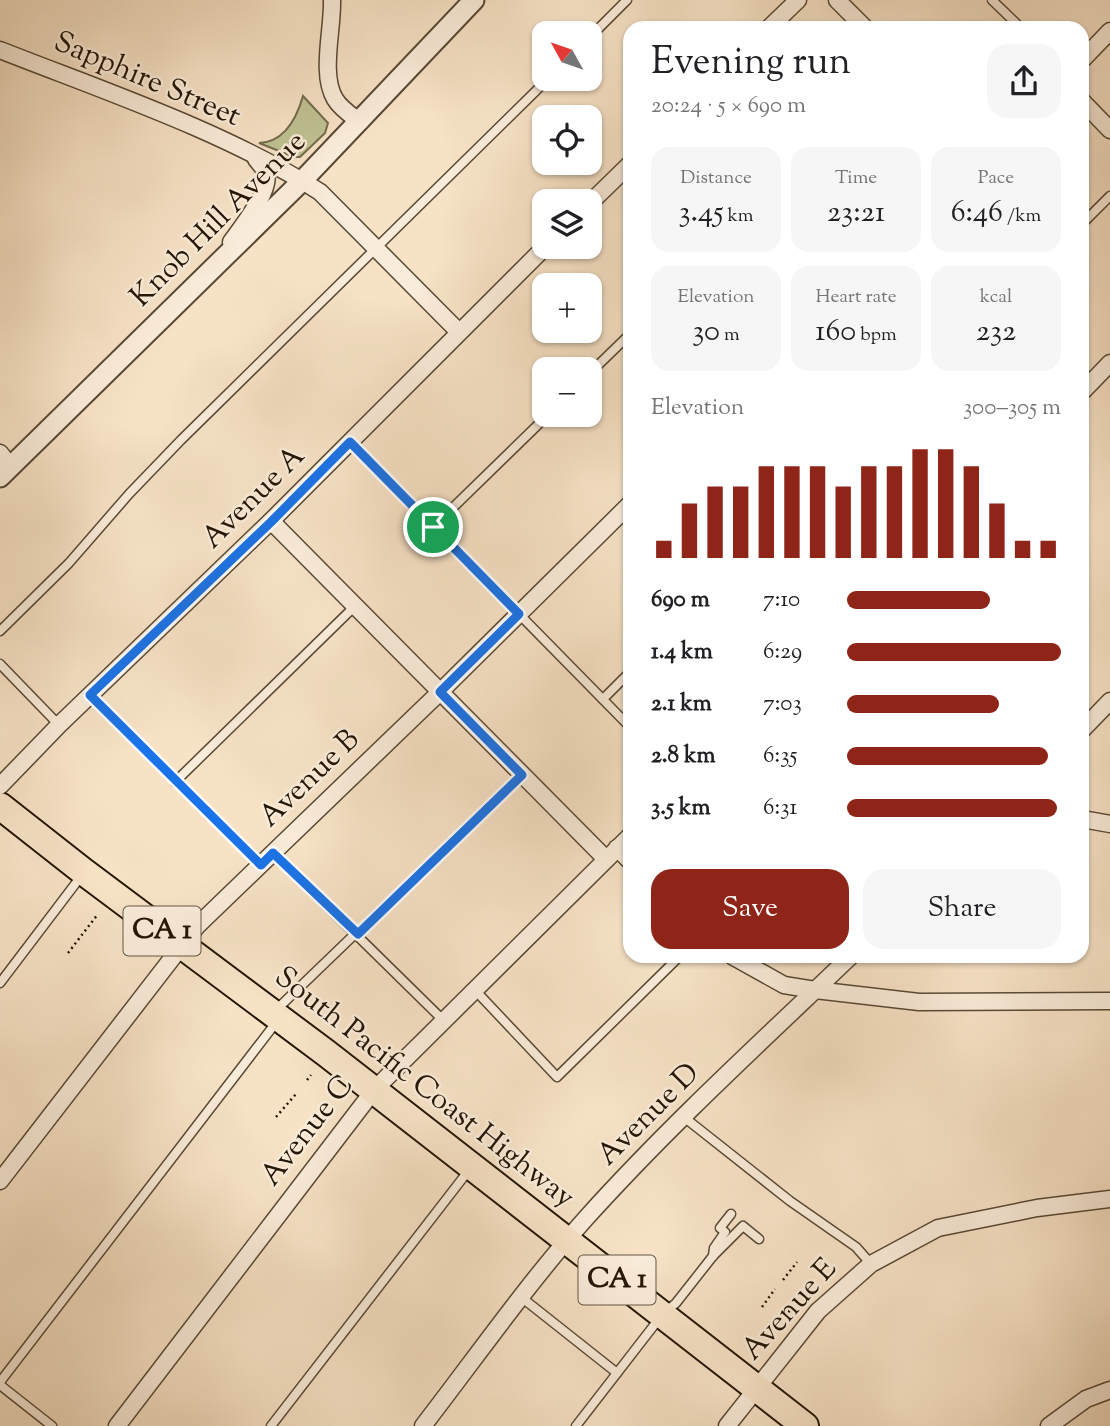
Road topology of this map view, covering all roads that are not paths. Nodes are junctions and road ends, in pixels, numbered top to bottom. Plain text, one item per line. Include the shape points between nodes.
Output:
1 (332, 0) edge
2 (474, 0) edge
3 (627, 0) edge
4 (798, 0) edge
5 (837, 0) edge
6 (992, 0) edge
7 (776, 21) edge
8 (858, 21) edge
9 (1014, 21) edge
10 (602, 25) edge
11 (1110, 31) edge
12 (0, 50) edge
13 (1089, 53) edge
14 (536, 91) edge
15 (1089, 108) edge
16 (359, 122) junction
17 (1110, 130) edge
18 (255, 157) junction
19 (623, 170) edge
20 (302, 181) junction
21 (602, 191) edge
22 (1110, 196) edge
23 (1089, 217) edge
24 (375, 248) junction
25 (533, 259) edge
26 (215, 268) junction
27 (458, 331) junction
28 (623, 341) edge
29 (602, 361) edge
30 (1110, 363) edge
31 (1089, 384) edge
32 (536, 427) edge
33 (350, 442) junction
34 (4, 466) edge
35 (623, 511) edge
36 (271, 522) junction
37 (433, 527) junction
38 (355, 606) junction
39 (519, 614) junction
40 (0, 631) edge
41 (0, 664) edge
42 (623, 679) edge
43 (440, 692) junction
44 (90, 695) junction
45 (603, 699) junction
46 (1110, 701) edge
47 (623, 720) edge
48 (1089, 723) edge
49 (59, 725) junction
50 (522, 775) junction
51 (175, 782) junction
52 (0, 786) edge
53 (0, 806) edge
54 (1089, 820) edge
55 (1110, 824) edge
56 (623, 843) edge
57 (273, 853) junction
58 (612, 854) junction
59 (623, 858) edge
60 (261, 865) junction
61 (84, 872) junction
62 (357, 934) junction
63 (182, 946) junction
64 (673, 963) edge
65 (745, 963) edge
66 (844, 963) edge
67 (0, 983) edge
68 (474, 989) junction
69 (815, 990) junction
70 (1110, 1001) edge
71 (276, 1015) junction
72 (443, 1020) junction
73 (373, 1090) junction
74 (685, 1118) junction
75 (471, 1168) junction
76 (0, 1181) edge
77 (1110, 1199) edge
78 (731, 1214) dead end
79 (759, 1239) dead end
80 (567, 1241) junction
81 (713, 1256) junction
82 (871, 1264) junction
83 (521, 1297) junction
84 (662, 1315) junction
85 (617, 1373) junction
86 (0, 1384) edge
87 (757, 1389) junction
88 (1110, 1390) edge
89 (52, 1426) edge
90 (117, 1426) edge
91 (271, 1426) edge
92 (423, 1426) edge
93 (576, 1426) edge
94 (727, 1426) edge
95 (805, 1426) edge
96 (1049, 1426) edge

1 - 16 street via 330,89 340,106
2 - 16 street, Knob Hill Avenue
3 - 10 lane
4 - 7 street
5 - 8 street
6 - 9 lane
11 - 13 street
12 - 18 street, Sapphire Street
14 - 24 lane
15 - 17 street
16 - 20 street, Knob Hill Avenue
18 - 20 street, Sapphire Street
18 - 26 street via 266,173 267,184
19 - 21 street
20 - 24 street, Sapphire Street via 320,192
20 - 26 street, Knob Hill Avenue
22 - 23 lane
24 - 27 street, Sapphire Street
24 - 40 lane via 172,449
25 - 27 street, Avenue A
26 - 34 street, Knob Hill Avenue
27 - 33 street, Avenue A
28 - 29 lane
30 - 31 street
32 - 37 lane
33 - 36 street, Avenue A
33 - 37 lane
35 - 39 street, Avenue B
36 - 38 street
36 - 44 street, Avenue A
37 - 39 lane
38 - 43 street
38 - 51 lane
39 - 43 street, Avenue B
39 - 45 lane
41 - 49 lane
42 - 45 lane
43 - 50 street
43 - 57 street, Avenue B
44 - 49 street, Avenue A
44 - 51 lane
45 - 47 lane
46 - 48 street
49 - 52 street, Avenue A
50 - 58 street
50 - 62 lane
51 - 60 lane
53 - 61 highway, South Pacific Coast Highway / CA 1
54 - 55 street
56 - 58 street, Avenue C
57 - 60 street, Avenue B
57 - 62 lane
58 - 59 street
58 - 68 street, Avenue C
60 - 63 street, Avenue B
61 - 63 highway, South Pacific Coast Highway / CA 1
61 - 67 lane
62 - 71 lane
62 - 72 lane
63 - 71 highway, South Pacific Coast Highway / CA 1
63 - 76 street, Avenue B
64 - 68 lane via 558,1077
65 - 69 street via 784,985
66 - 69 street, Avenue D
68 - 72 street, Avenue C
69 - 70 street via 919,1002
69 - 74 street, Avenue D
71 - 73 highway, South Pacific Coast Highway / CA 1
71 - 86 lane
72 - 73 street, Avenue C
73 - 75 highway, South Pacific Coast Highway / CA 1
73 - 90 street, Avenue C
74 - 80 street, Avenue D
74 - 82 lane via 856,1247
75 - 80 highway, South Pacific Coast Highway / CA 1
75 - 91 lane
77 - 82 street, Avenue E via 939,1228
78 - 81 lane via 720,1228 725,1232
79 - 81 lane via 743,1226
80 - 83 street, Avenue D
80 - 84 highway, South Pacific Coast Highway / CA 1
81 - 84 lane
82 - 87 street, Avenue E via 818,1311
83 - 85 lane
83 - 92 street, Avenue D
84 - 85 lane
84 - 87 highway, South Pacific Coast Highway / CA 1
85 - 93 lane
86 - 89 lane
87 - 94 street, Avenue E
87 - 95 highway, South Pacific Coast Highway / CA 1
88 - 96 street via 1086,1399

